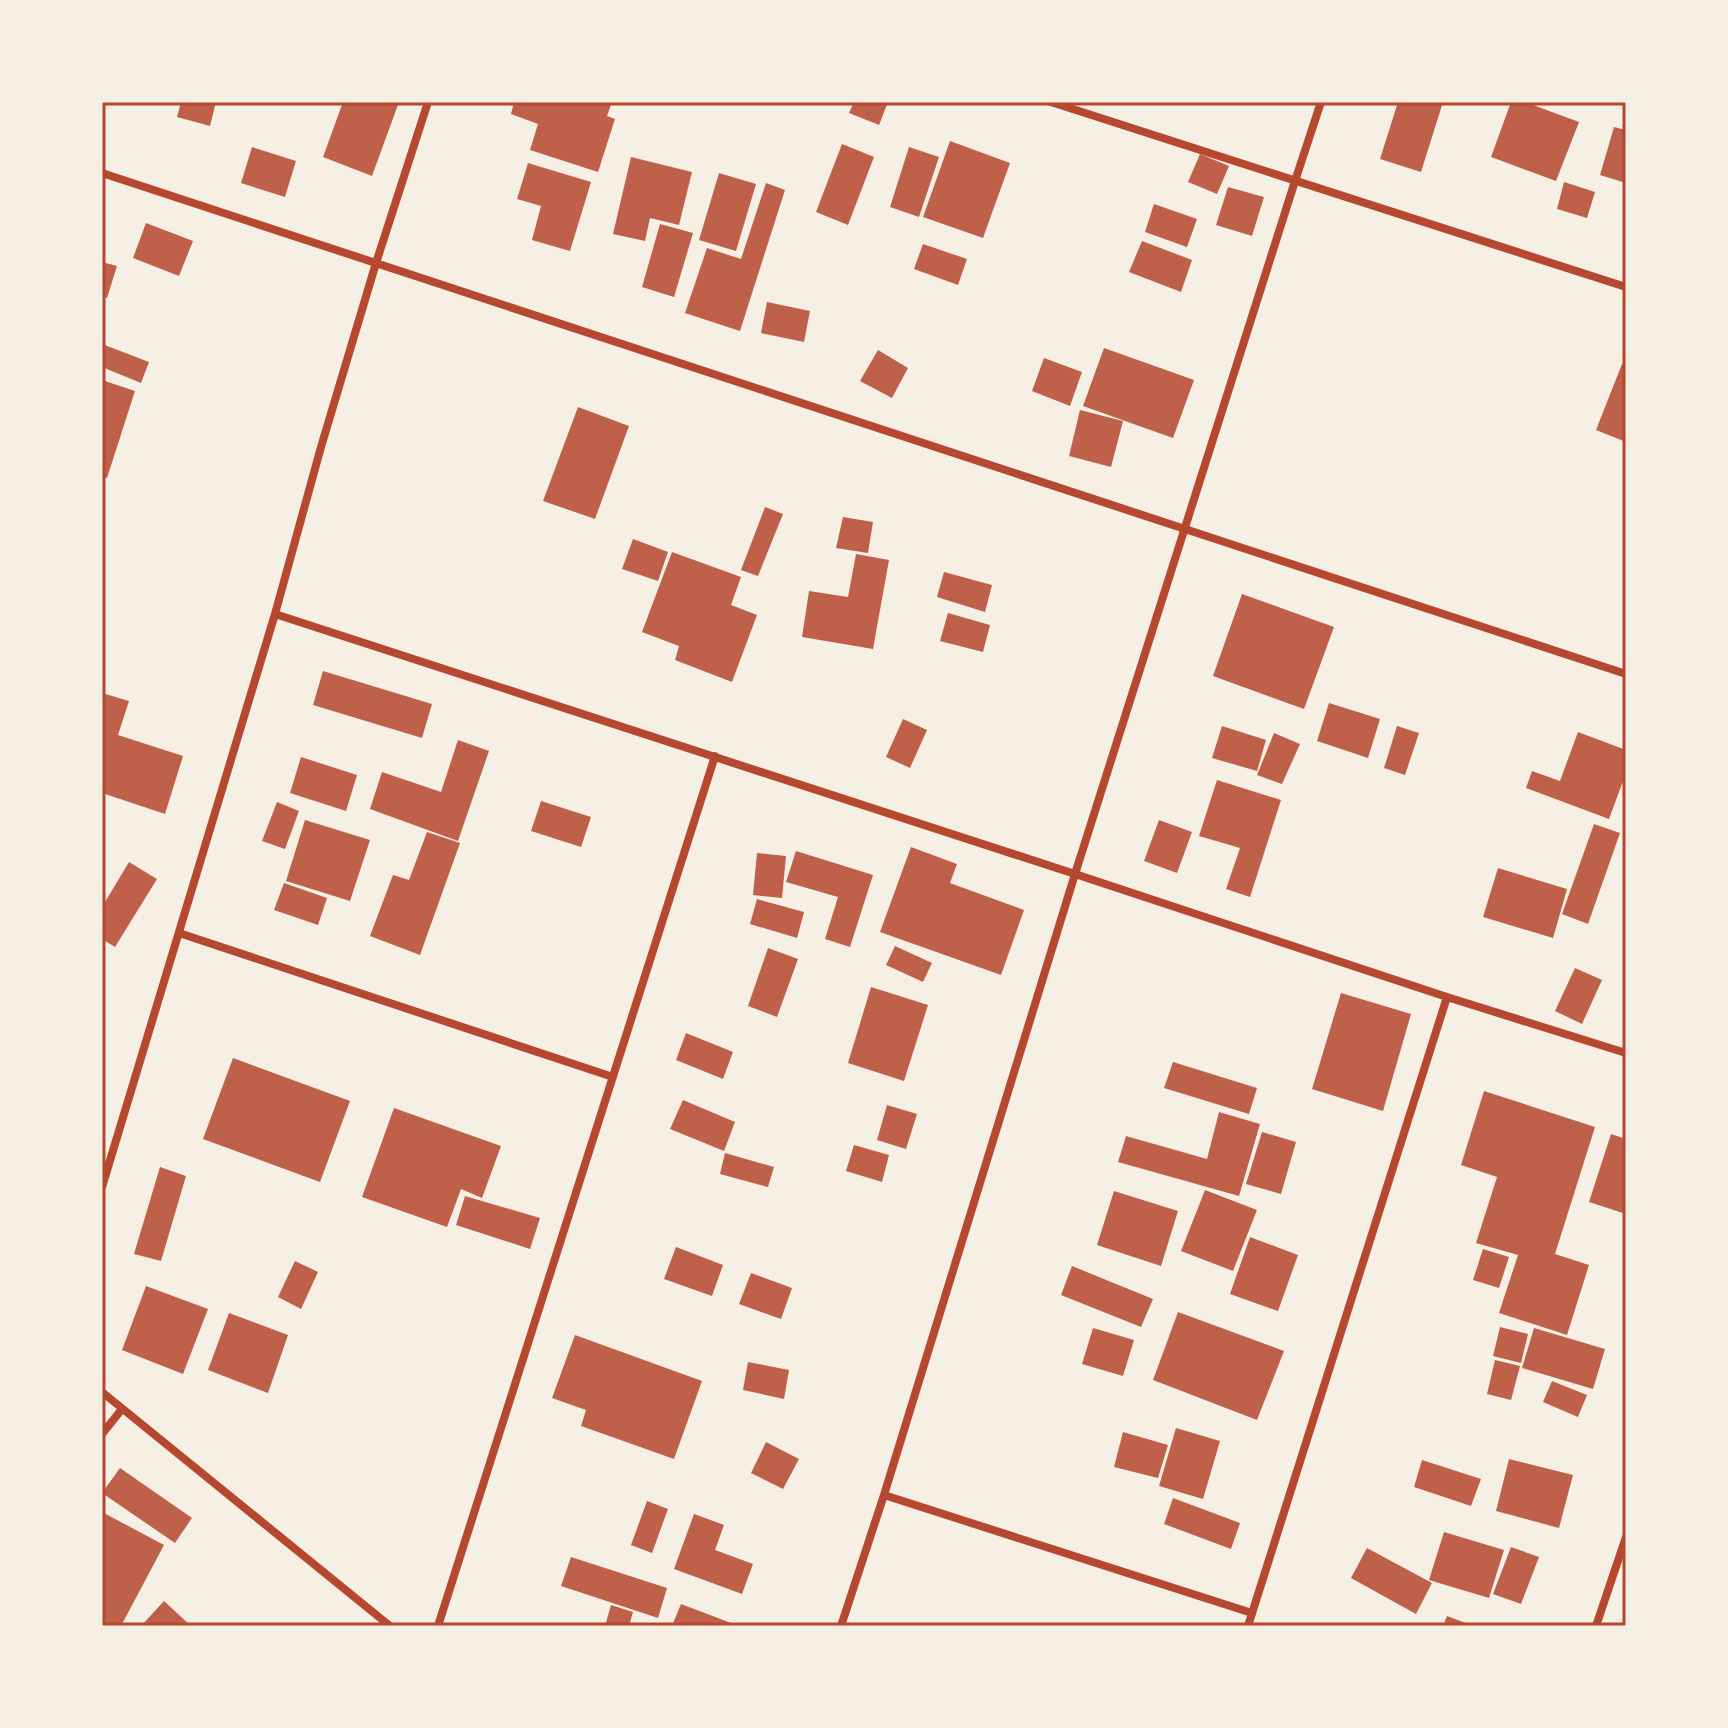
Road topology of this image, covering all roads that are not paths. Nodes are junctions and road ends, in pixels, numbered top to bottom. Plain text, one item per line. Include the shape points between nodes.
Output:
1 (428, 102) edge
2 (1051, 102) edge
3 (1321, 102) edge
4 (102, 173) edge
5 (1295, 181) junction
6 (376, 263) junction
7 (1626, 287) edge
8 (1185, 529) junction
9 (275, 614) junction
10 (1626, 674) edge
11 (715, 756) junction
12 (1075, 874) junction
13 (179, 933) junction
14 (1447, 997) junction
15 (1626, 1053) edge
16 (613, 1077) junction
17 (102, 1187) edge
18 (102, 1392) edge
19 (122, 1409) junction
20 (102, 1434) edge
21 (884, 1495) junction
22 (1626, 1537) edge
23 (1252, 1613) junction
24 (1596, 1624) edge
25 (390, 1626) edge
26 (438, 1626) edge
27 (841, 1626) edge
28 (1248, 1626) edge
29 (1607, 1626) edge

1 - 6 street
2 - 5 street
3 - 5 street
4 - 6 street
5 - 7 street
5 - 8 street
6 - 8 street
6 - 9 street
8 - 10 street
8 - 12 street
9 - 11 street
9 - 13 street
11 - 12 street
11 - 16 street
12 - 14 street
12 - 21 street
13 - 16 street
13 - 17 street
14 - 15 street
14 - 23 street
16 - 26 street
18 - 19 street
19 - 20 street
19 - 25 street
21 - 23 street
21 - 27 street
22 - 24 street
23 - 28 street
24 - 29 street

